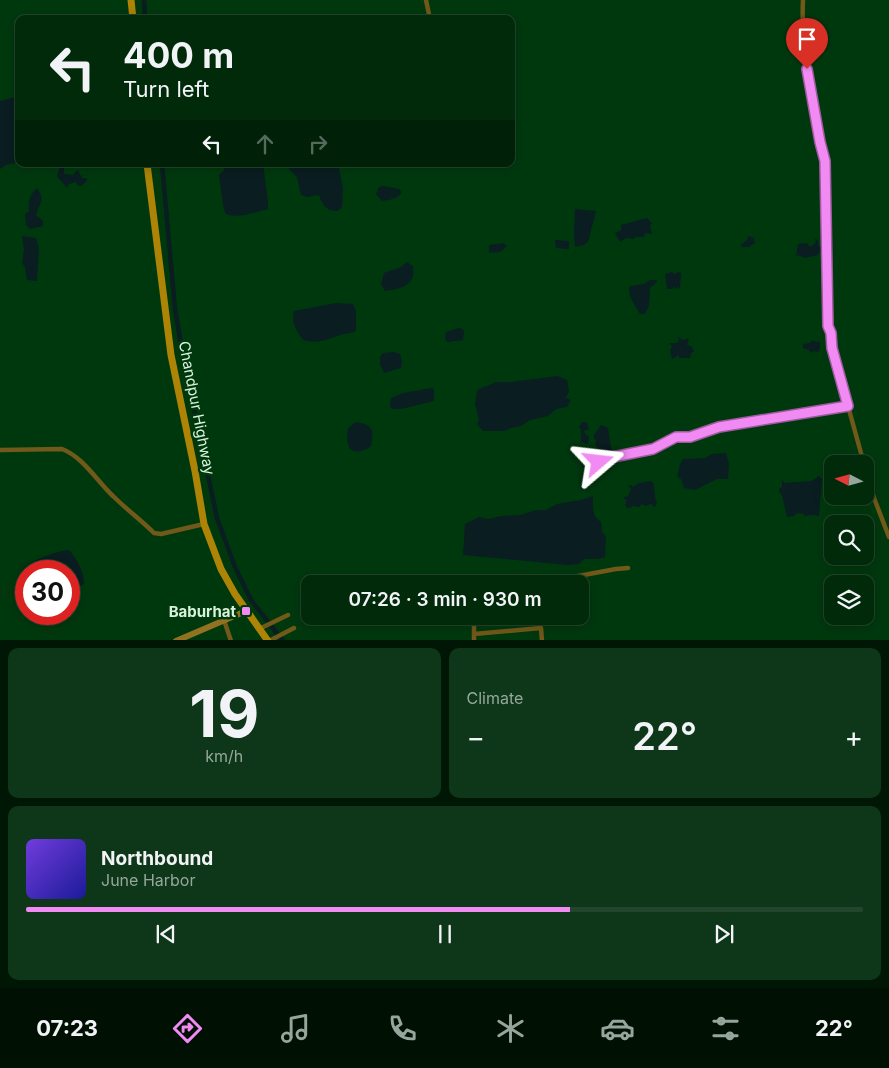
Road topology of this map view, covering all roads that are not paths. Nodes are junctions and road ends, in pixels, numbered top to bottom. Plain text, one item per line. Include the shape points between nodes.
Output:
1 (131, 0) edge
2 (426, 0) edge
3 (803, 0) edge
4 (133, 15) edge
5 (429, 15) edge
6 (147, 167) edge
7 (848, 406) junction
8 (0, 450) edge
9 (861, 455) edge
10 (599, 462) dead end
11 (874, 498) edge
12 (204, 524) junction
13 (889, 537) edge
14 (628, 568) dead end
15 (584, 575) edge
16 (246, 611) junction
17 (288, 615) dead end
18 (224, 620) junction
19 (474, 625) edge
20 (262, 627) junction
21 (294, 628) dead end
22 (474, 634) junction
23 (176, 640) edge
24 (231, 640) edge
25 (268, 640) edge
26 (474, 640) edge
27 (542, 640) edge

1 - 4 main road
2 - 5 street
3 - 7 street via 804,50 825,161 828,326
6 - 12 main road, Chandpur Highway via 171,355
7 - 9 street
7 - 10 street via 719,427 690,437 676,437 653,449
8 - 12 street via 68,451 154,532 161,534
11 - 13 street
12 - 16 main road, Chandpur Highway via 221,569
14 - 15 street
16 - 18 main road
16 - 20 main road, Chandpur Highway
17 - 20 street
18 - 23 main road
18 - 24 street
19 - 22 street
20 - 25 main road, Chandpur Highway
21 - 25 street
22 - 26 street
22 - 27 street via 541,628

